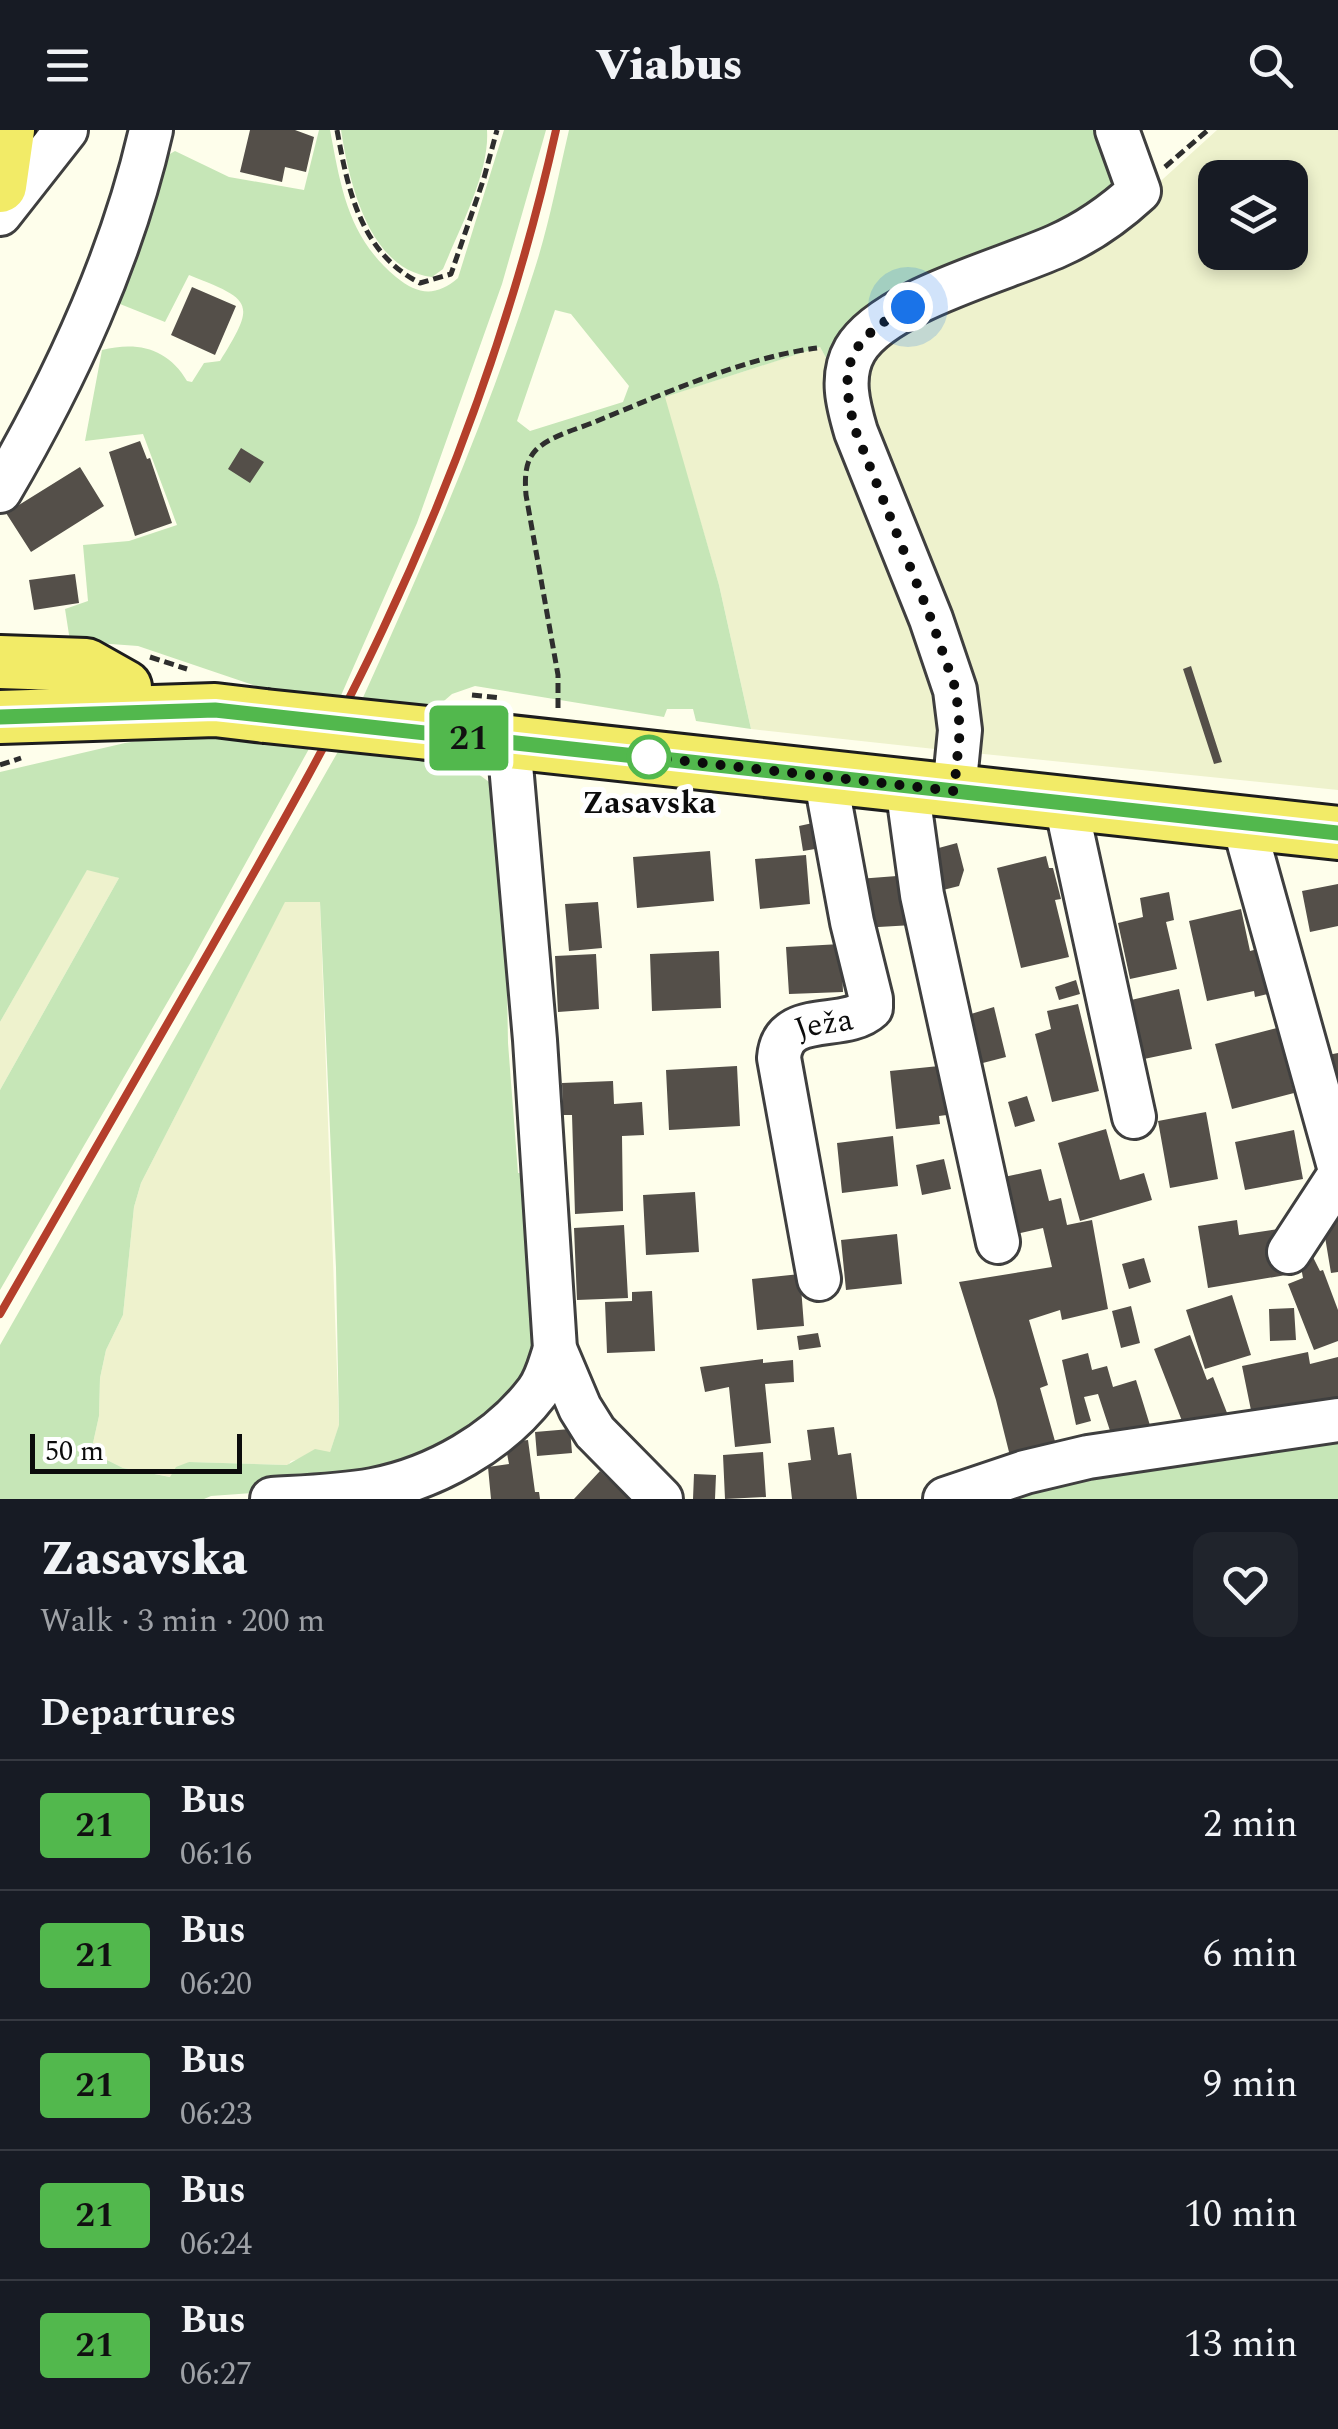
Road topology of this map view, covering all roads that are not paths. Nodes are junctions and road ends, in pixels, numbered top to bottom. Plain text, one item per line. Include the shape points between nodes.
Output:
1 (8, 130) edge
2 (66, 130) edge
3 (151, 130) edge
4 (1118, 130) edge
5 (0, 186) edge
6 (0, 214) edge
7 (0, 492) edge
8 (0, 662) edge
9 (0, 686) edge
10 (105, 700) junction
11 (0, 717) edge
12 (0, 742) edge
13 (509, 742) junction
14 (825, 776) junction
15 (931, 788) junction
16 (1066, 805) junction
17 (1243, 822) junction
18 (1338, 832) edge
19 (1134, 1117) dead end
20 (1338, 1163) edge
21 (1338, 1177) edge
22 (998, 1242) dead end
23 (1289, 1252) dead end
24 (819, 1279) dead end
25 (554, 1348) junction
26 (1338, 1420) edge
27 (272, 1499) edge
28 (661, 1499) edge
29 (945, 1499) edge

1 - 5 main road
2 - 6 street
3 - 7 street via 104,283
4 - 15 street via 1140,191 1109,219 891,316 854,351 847,372 856,432 956,690 960,730
8 - 10 main road via 86,665
9 - 10 main road
10 - 11 main road
10 - 12 main road
10 - 13 main road, bridge
13 - 14 main road
13 - 25 street
14 - 15 main road
14 - 24 street, Ježa via 871,1008 807,1025 780,1045
15 - 16 main road
15 - 22 street via 922,894
16 - 17 main road
16 - 19 street
17 - 18 main road
17 - 20 street
21 - 23 street
25 - 27 street via 539,1390 462,1457 378,1490
25 - 28 street via 595,1432
26 - 29 street via 1088,1457

